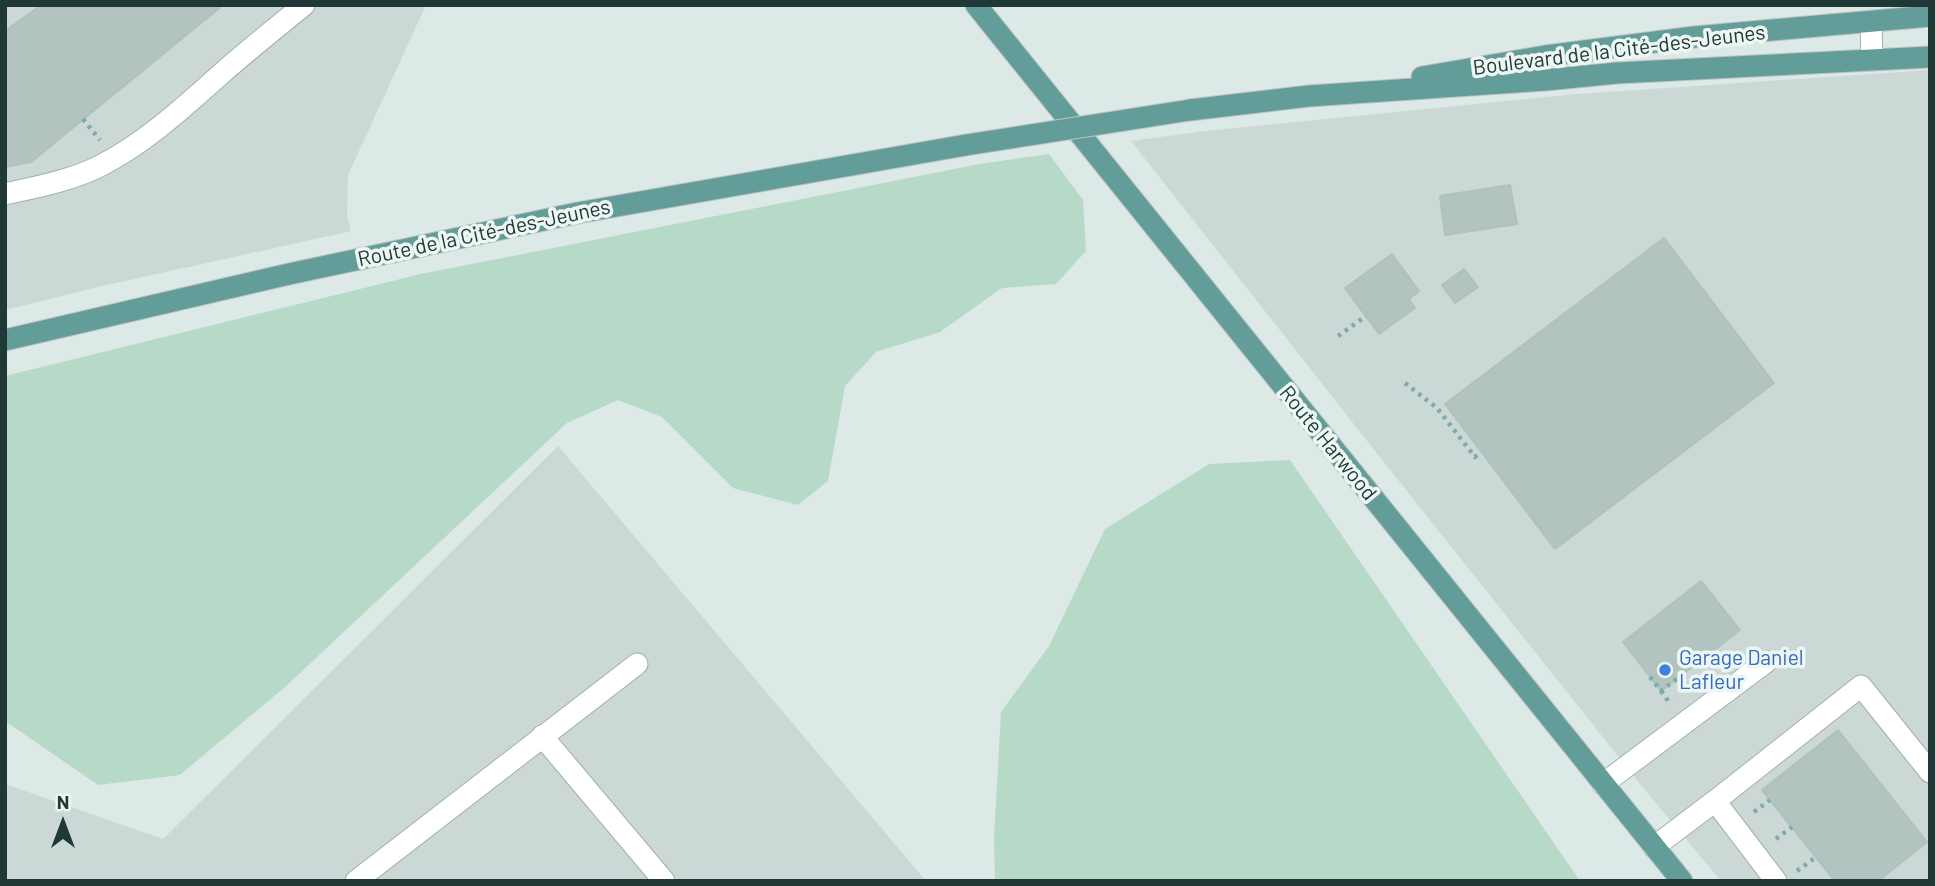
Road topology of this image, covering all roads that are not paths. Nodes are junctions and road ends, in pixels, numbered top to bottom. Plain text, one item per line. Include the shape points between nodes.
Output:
1 (304, 5) edge
2 (976, 5) edge
3 (1930, 16) edge
4 (1871, 21) junction
5 (1930, 57) edge
6 (1872, 60) junction
7 (1309, 96) junction
8 (966, 145) joint
9 (5, 194) edge
10 (5, 340) edge
11 (1766, 662) dead end
12 (637, 664) dead end
13 (542, 736) junction
14 (1930, 772) edge
15 (1604, 784) junction
16 (1715, 801) junction
17 (1654, 847) junction
18 (356, 881) edge
19 (664, 881) edge
20 (1682, 881) edge
21 (1776, 881) edge

1 - 9 lane via 152,134 123,153 95,169
2 - 15 main road, Route Harwood
3 - 4 main road, Boulevard de la Cité-des-Jeunes
4 - 6 lane
4 - 7 main road, Boulevard de la Cité-des-Jeunes via 1545,56
5 - 6 main road, Boulevard de la Cité-des-Jeunes
6 - 7 main road, Boulevard de la Cité-des-Jeunes
7 - 8 main road, Boulevard de la Cité-des-Jeunes, bridge
8 - 10 main road, Route de la Cité-des-Jeunes via 563,216
11 - 15 lane
12 - 13 lane
13 - 18 lane
13 - 19 lane
14 - 16 lane via 1861,686
15 - 17 main road, Route Harwood
16 - 17 lane
16 - 21 lane
17 - 20 main road, Route Harwood

